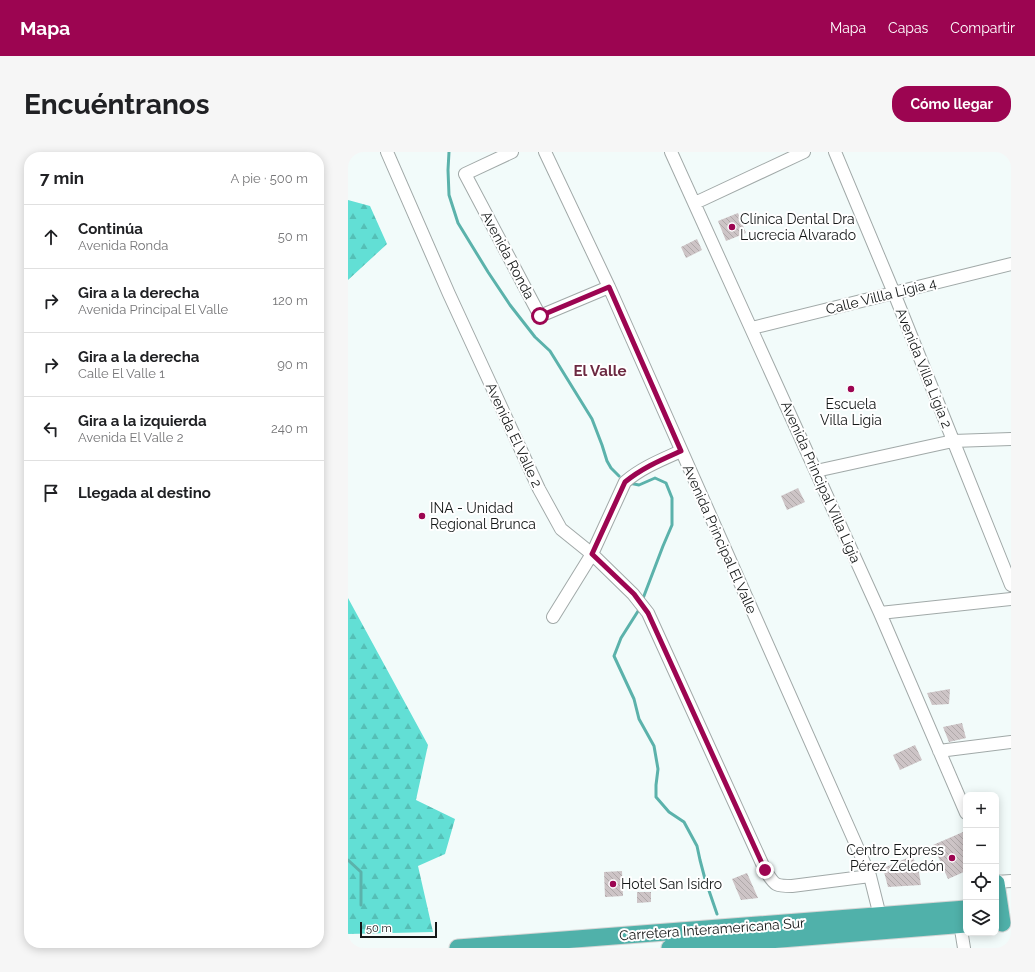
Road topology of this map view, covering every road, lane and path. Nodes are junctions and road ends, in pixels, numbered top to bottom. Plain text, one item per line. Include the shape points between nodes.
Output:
1 (387, 152) edge
2 (512, 152) edge
3 (545, 152) edge
4 (671, 152) edge
5 (804, 152) edge
6 (835, 152) edge
7 (695, 202) junction
8 (1011, 264) edge
9 (609, 287) junction
10 (894, 293) junction
11 (752, 328) junction
12 (1011, 439) edge
13 (953, 441) junction
14 (681, 451) junction
15 (816, 471) junction
16 (592, 554) junction
17 (1011, 585) edge
18 (1011, 599) edge
19 (880, 613) junction
20 (553, 617) dead end
21 (1011, 742) edge
22 (939, 751) junction
23 (963, 806) edge
24 (870, 876) junction
25 (1011, 881) edge
26 (999, 882) edge
27 (999, 896) edge
28 (1003, 915) edge
29 (962, 917) edge
30 (881, 923) junction
31 (739, 945) edge
32 (458, 948) edge
33 (670, 948) edge
34 (964, 948) edge

1 - 16 street, Avenida El Valle 2 via 539,489 561,529
2 - 9 street, Avenida Ronda via 465,174 540,316
3 - 9 street, Avenida Principal El Valle
4 - 7 street, Avenida Principal Villa Ligia
5 - 7 street
6 - 10 street, Avenida Villa Ligia 2
7 - 11 street, Avenida Principal Villa Ligia
8 - 10 street, Calle Villla Ligia 4
9 - 14 street, Avenida Principal El Valle
10 - 11 street, Calle Villla Ligia 4
10 - 13 street, Avenida Villa Ligia 2
11 - 15 street, Avenida Principal Villa Ligia
12 - 13 street
13 - 15 street
13 - 17 street, Avenida Villa Ligia 2
14 - 16 street via 652,464 625,482
14 - 24 street, Avenida Principal El Valle
15 - 19 street, Avenida Principal Villa Ligia
16 - 20 street
16 - 24 street, Avenida El Valle 2 via 646,610 772,881 779,886 792,886
18 - 19 street
19 - 22 street, Avenida Principal Villa Ligia
21 - 22 street
22 - 23 street, Avenida Principal Villa Ligia
24 - 30 street, Avenida Principal El Valle
25 - 26 street
27 - 28 highway
29 - 30 highway, Carretera Interamericana Sur
29 - 34 street
30 - 31 highway, Carretera Interamericana Sur
30 - 32 highway, Carretera Interamericana Sur
31 - 33 highway, Carretera Interamericana Sur

